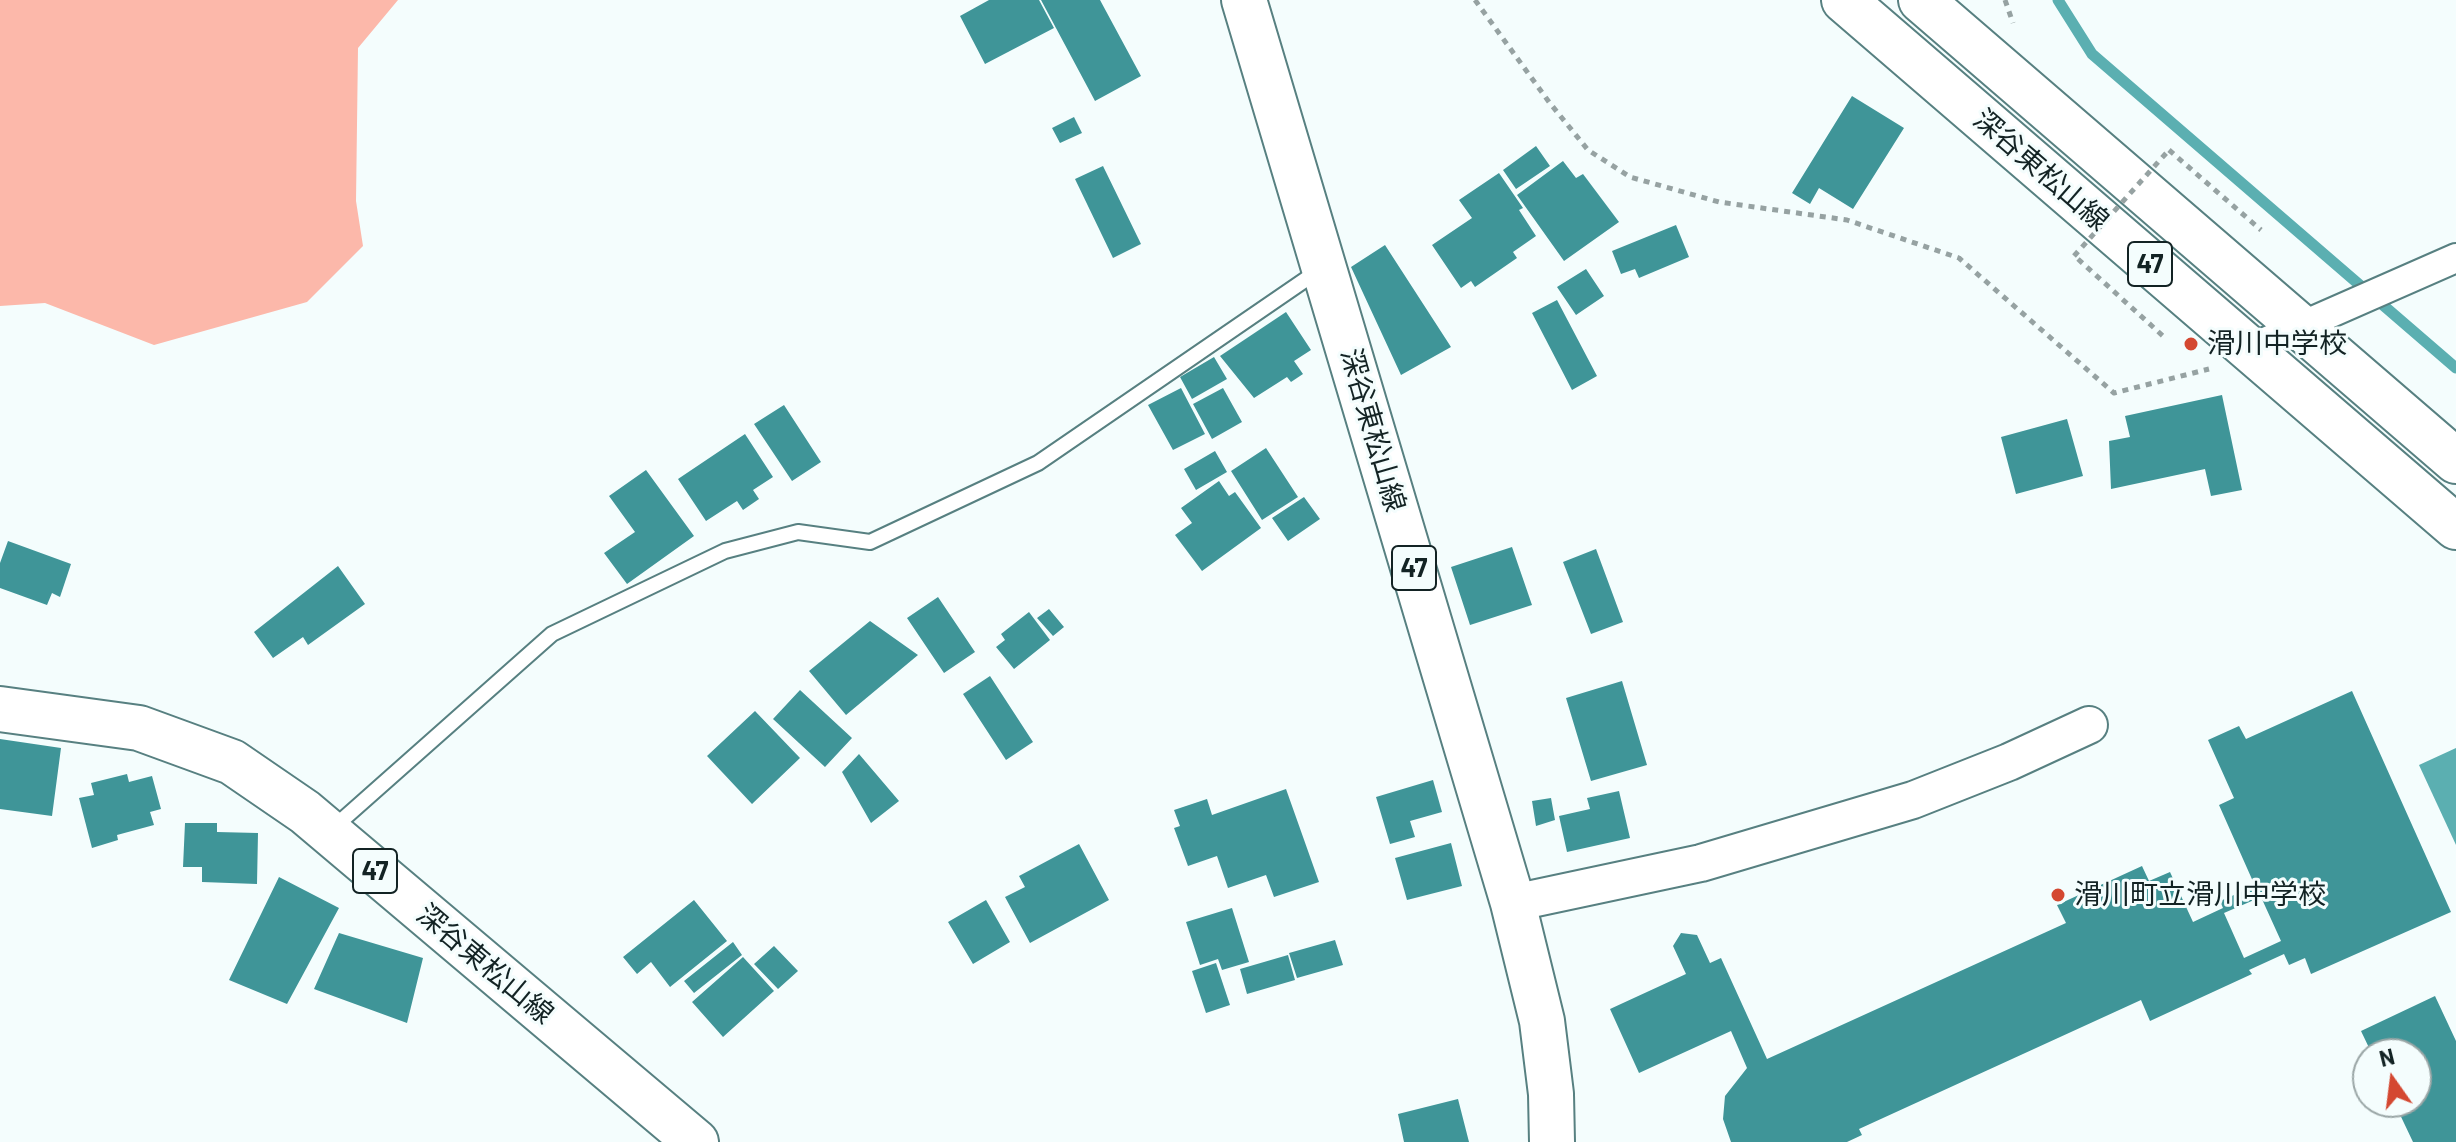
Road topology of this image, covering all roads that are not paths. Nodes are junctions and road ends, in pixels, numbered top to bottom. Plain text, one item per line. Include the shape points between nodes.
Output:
1 (1244, 0) edge
2 (1844, 0) edge
3 (1921, 0) edge
4 (2456, 258) edge
5 (1324, 267) junction
6 (2298, 325) junction
7 (2249, 349) junction
8 (2456, 461) edge
9 (2456, 527) edge
10 (0, 709) edge
11 (2089, 725) dead end
12 (329, 832) junction
13 (1513, 903) junction
14 (696, 1142) edge
15 (1552, 1142) edge

1 - 5 main road, 深谷東松山線 / 47
2 - 7 main road, 深谷東松山線 / 47
3 - 6 main road, 深谷東松山線 / 47
4 - 6 street
5 - 12 lane via 1038,463 870,542 798,532 725,551 552,634
5 - 13 main road, 深谷東松山線 / 47
6 - 7 street
6 - 8 main road, 深谷東松山線 / 47
7 - 9 main road, 深谷東松山線 / 47
10 - 12 main road, 深谷東松山線 / 47 via 139,728 232,762
11 - 13 street via 1913,800 1701,863
12 - 14 main road, 深谷東松山線 / 47
13 - 15 main road, 深谷東松山線 / 47 via 1542,1021

